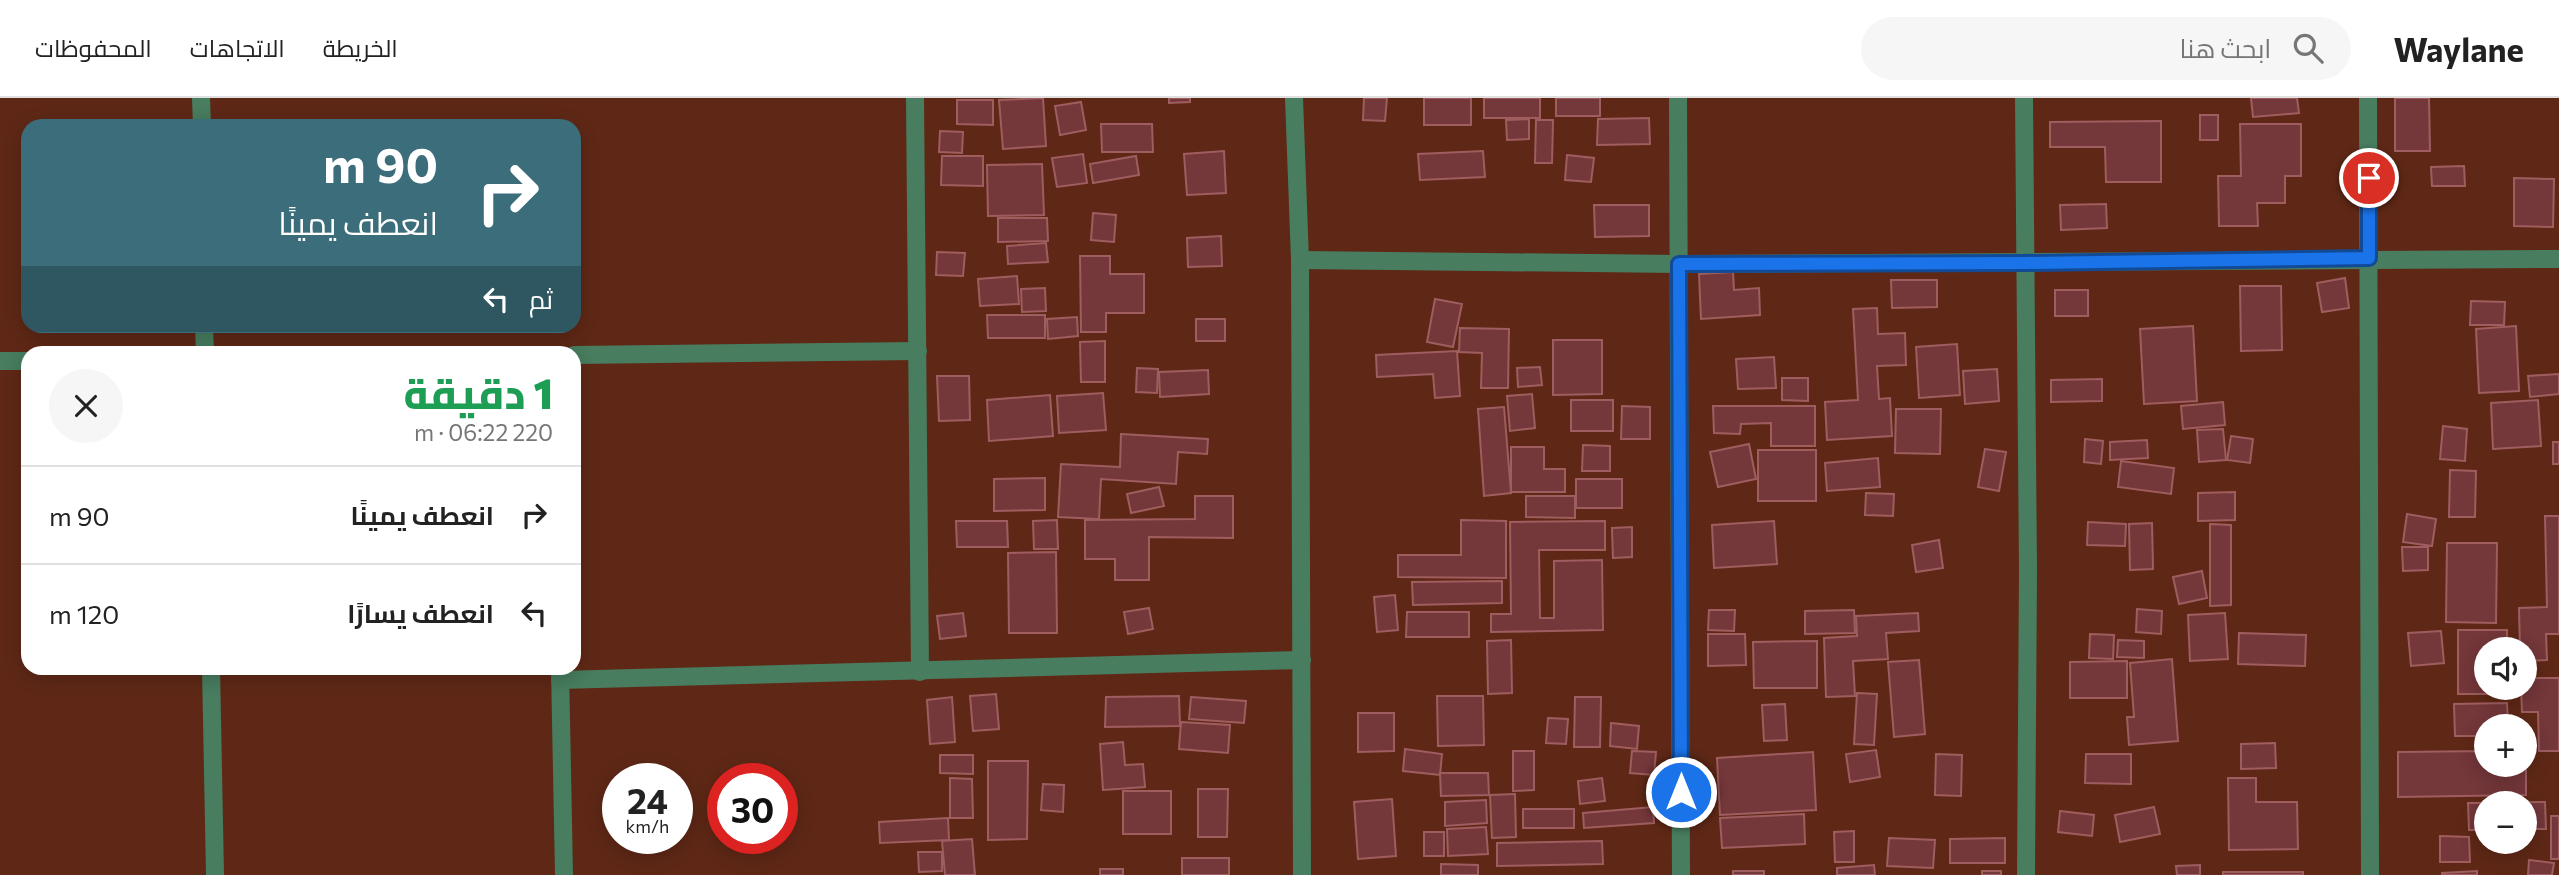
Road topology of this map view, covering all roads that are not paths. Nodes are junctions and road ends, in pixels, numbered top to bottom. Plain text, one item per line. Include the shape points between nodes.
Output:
1 (201, 98) edge
2 (915, 98) edge
3 (1294, 98) edge
4 (1678, 98) edge
5 (2024, 98) edge
6 (2368, 98) edge
7 (202, 119) edge
8 (2369, 258) junction
9 (2559, 259) edge
10 (1300, 260) junction
11 (2025, 263) junction
12 (1679, 264) junction
13 (918, 351) junction
14 (581, 355) edge
15 (0, 360) edge
16 (21, 361) edge
17 (1302, 660) junction
18 (920, 672) junction
19 (581, 674) edge
20 (211, 675) edge
21 (560, 675) edge
22 (215, 875) edge
23 (564, 875) edge
24 (1302, 875) edge
25 (1681, 875) edge
26 (2026, 875) edge
27 (2370, 875) edge

1 - 7 street
2 - 13 street
3 - 10 street
4 - 12 street
5 - 11 street
6 - 8 street
8 - 9 street
8 - 11 street
8 - 27 street
10 - 12 street
10 - 17 street
11 - 12 street
11 - 26 street
12 - 25 street
13 - 14 street
13 - 18 street
15 - 16 street
17 - 18 street
17 - 24 street
18 - 19 street
20 - 22 street
21 - 23 street

